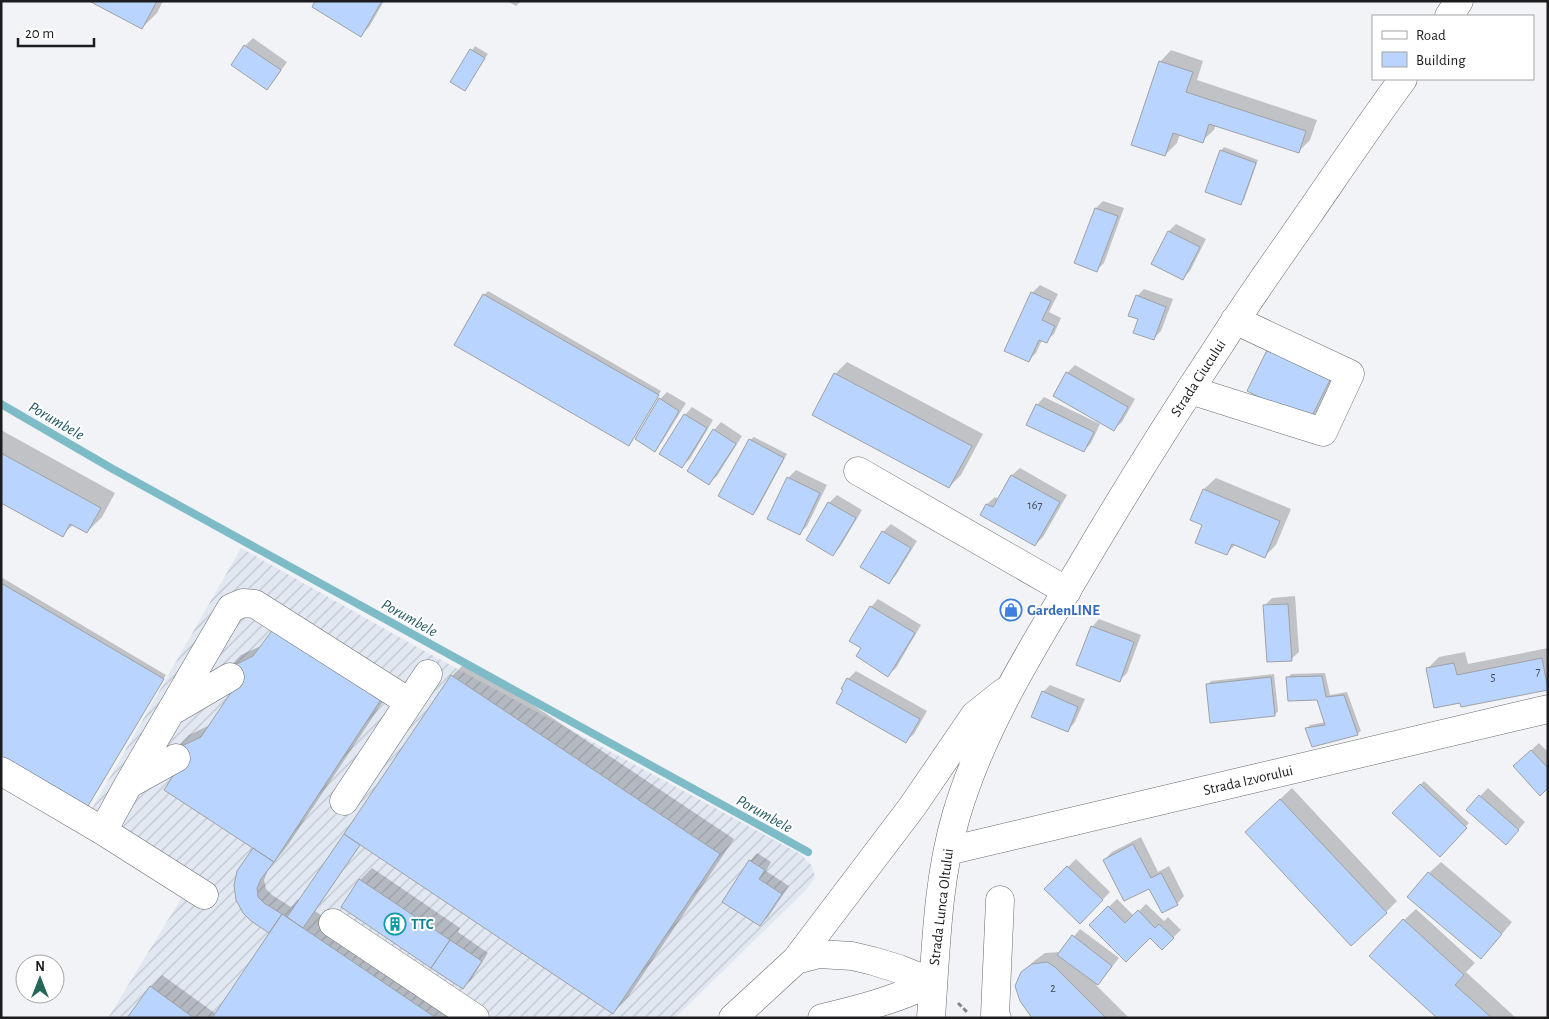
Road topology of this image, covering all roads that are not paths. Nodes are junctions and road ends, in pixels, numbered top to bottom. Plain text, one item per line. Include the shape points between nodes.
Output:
1 (1460, 1) edge
2 (1449, 15) edge
3 (1402, 80) edge
4 (1236, 320) junction
5 (1190, 390) junction
6 (858, 471) dead end
7 (1067, 591) junction
8 (428, 674) dead end
9 (230, 677) dead end
10 (1009, 688) junction
11 (409, 702) junction
12 (1548, 709) edge
13 (170, 712) junction
14 (176, 758) dead end
15 (1, 771) edge
16 (128, 785) junction
17 (344, 802) dead end
18 (103, 831) junction
19 (948, 850) junction
20 (204, 895) dead end
21 (1000, 900) dead end
22 (333, 923) dead end
23 (796, 960) junction
24 (932, 982) junction
25 (933, 1016) edge
26 (475, 1018) edge
27 (733, 1018) edge
28 (822, 1018) edge
29 (998, 1018) edge

1 - 2 main road
3 - 4 main road, Strada Ciucului
4 - 5 main road, Strada Ciucului
4 - 5 main road via 1350,374 1323,432
5 - 7 main road, Strada Ciucului
6 - 7 main road
7 - 10 main road, Strada Ciucului
8 - 11 main road
9 - 13 main road
10 - 19 main road, Strada Lunca Oltului via 971,772
10 - 23 main road via 975,715 912,807
11 - 13 main road via 255,604 243,603 231,608
11 - 17 main road
12 - 19 main road, Strada Izvorului
13 - 16 main road
14 - 16 main road
15 - 18 main road
16 - 18 main road
18 - 20 main road
19 - 24 main road, Strada Lunca Oltului
21 - 29 main road via 995,1015
22 - 26 main road
23 - 24 main road via 819,954 852,956
23 - 27 main road
24 - 25 main road, Strada Lunca Oltului
24 - 28 main road via 912,992

